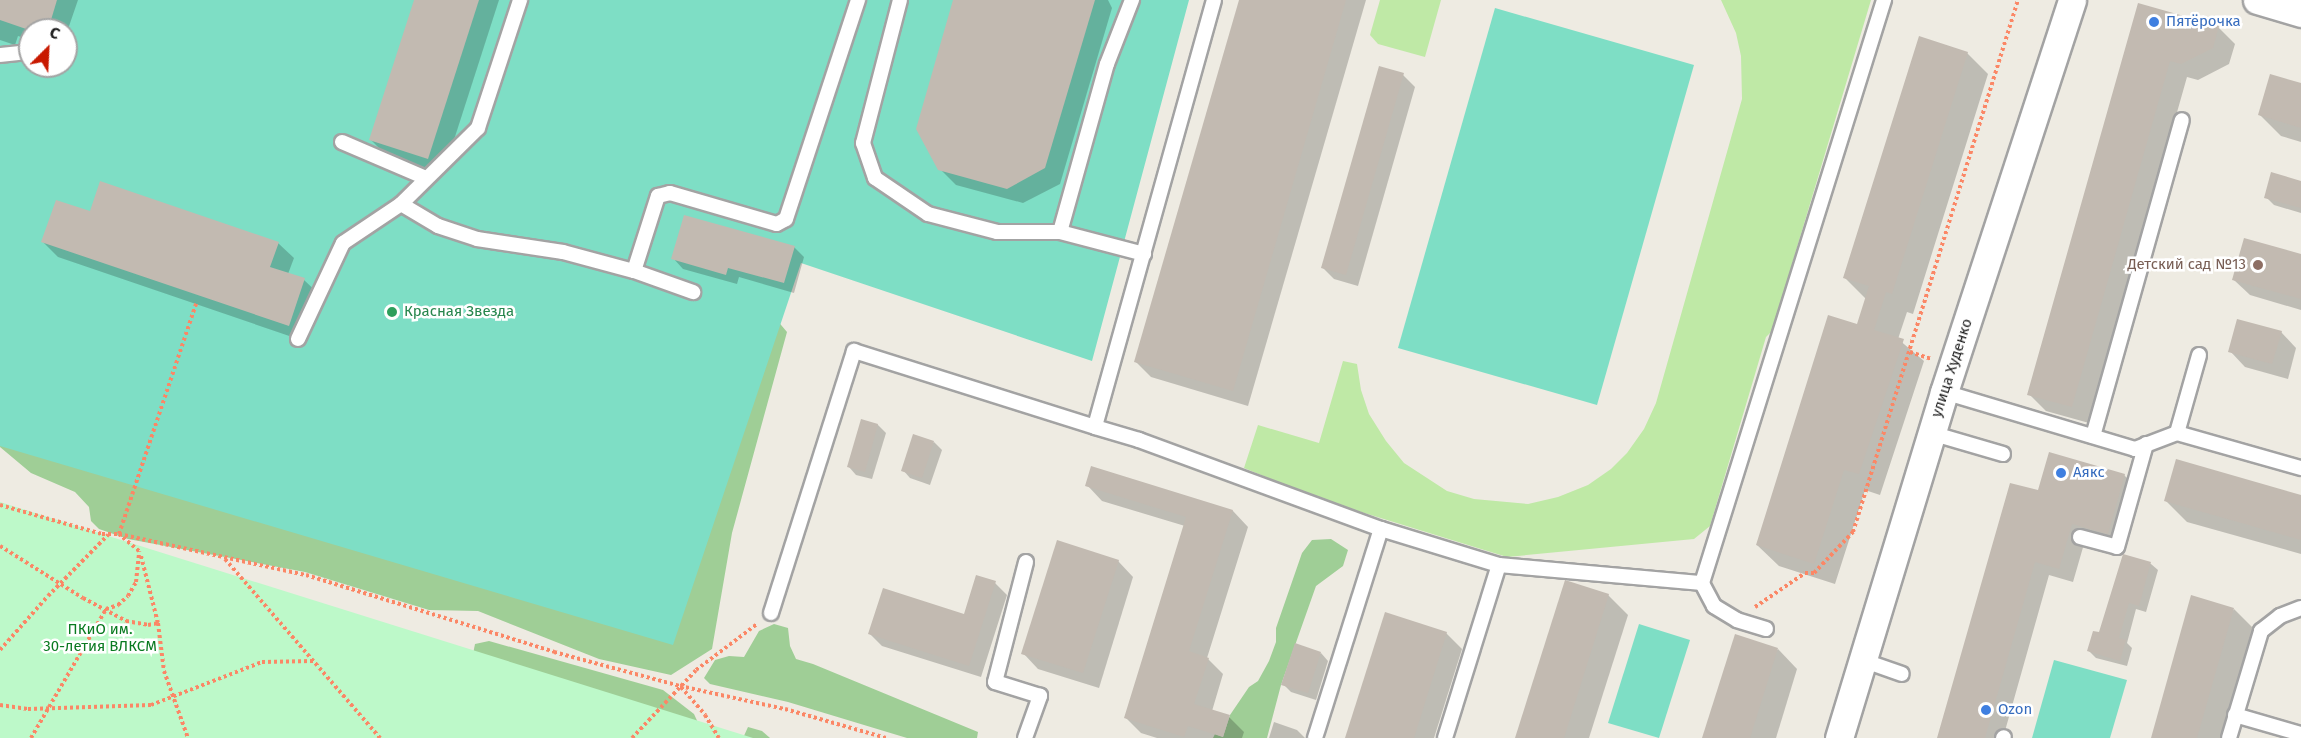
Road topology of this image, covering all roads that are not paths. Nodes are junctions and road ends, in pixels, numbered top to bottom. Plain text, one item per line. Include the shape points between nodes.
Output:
1 (520, 0) edge
2 (858, 0) edge
3 (900, 0) edge
4 (1132, 0) edge
5 (1214, 0) edge
6 (1884, 0) edge
7 (2072, 0) edge
8 (2257, 0) edge
9 (2301, 12) edge
10 (18, 53) edge
11 (0, 55) edge
12 (2182, 120) dead end
13 (342, 142) dead end
14 (426, 178) junction
15 (401, 204) junction
16 (1060, 232) junction
17 (1144, 254) junction
18 (634, 270) junction
19 (693, 292) dead end
20 (298, 339) dead end
21 (2199, 355) dead end
22 (1944, 392) junction
23 (1095, 427) junction
24 (1931, 433) junction
25 (2176, 433) junction
26 (2093, 436) junction
27 (2146, 444) junction
28 (2003, 454) dead end
29 (2301, 468) edge
30 (1381, 529) junction
31 (2080, 537) dead end
32 (1026, 562) dead end
33 (1499, 565) junction
34 (1702, 583) junction
35 (2301, 608) edge
36 (771, 613) road end
37 (1766, 629) dead end
38 (1863, 660) junction
39 (1902, 674) dead end
40 (2235, 715) junction
41 (2301, 734) edge
42 (1025, 738) edge
43 (1315, 738) edge
44 (1445, 738) edge
45 (1839, 738) edge
46 (2229, 738) edge

1 - 14 lane via 478,128
2 - 18 lane via 786,219 777,224 670,193 658,196
3 - 16 lane via 863,143 874,178 928,214 997,232
4 - 16 lane via 1107,64
5 - 17 lane
6 - 34 lane
7 - 22 street, улица Худенко
8 - 9 street
10 - 11 lane
12 - 26 lane
13 - 14 lane
14 - 15 lane
15 - 18 lane via 438,226 477,239 563,252
15 - 20 lane via 343,243
16 - 17 lane
17 - 23 lane
18 - 19 lane
21 - 25 lane
22 - 24 street, улица Худенко
22 - 26 lane
23 - 30 lane
23 - 36 lane via 854,351
24 - 28 lane
24 - 38 street, улица Худенко
25 - 27 lane
25 - 29 lane
26 - 27 lane via 2135,449
27 - 31 lane via 2117,547
30 - 33 lane
30 - 43 lane
32 - 42 lane via 995,682 1040,696
33 - 34 lane
33 - 44 lane
34 - 37 lane via 1714,606 1737,620
35 - 40 lane via 2280,616 2261,631
38 - 39 lane
38 - 45 street, улица Худенко
40 - 41 lane
40 - 46 lane

